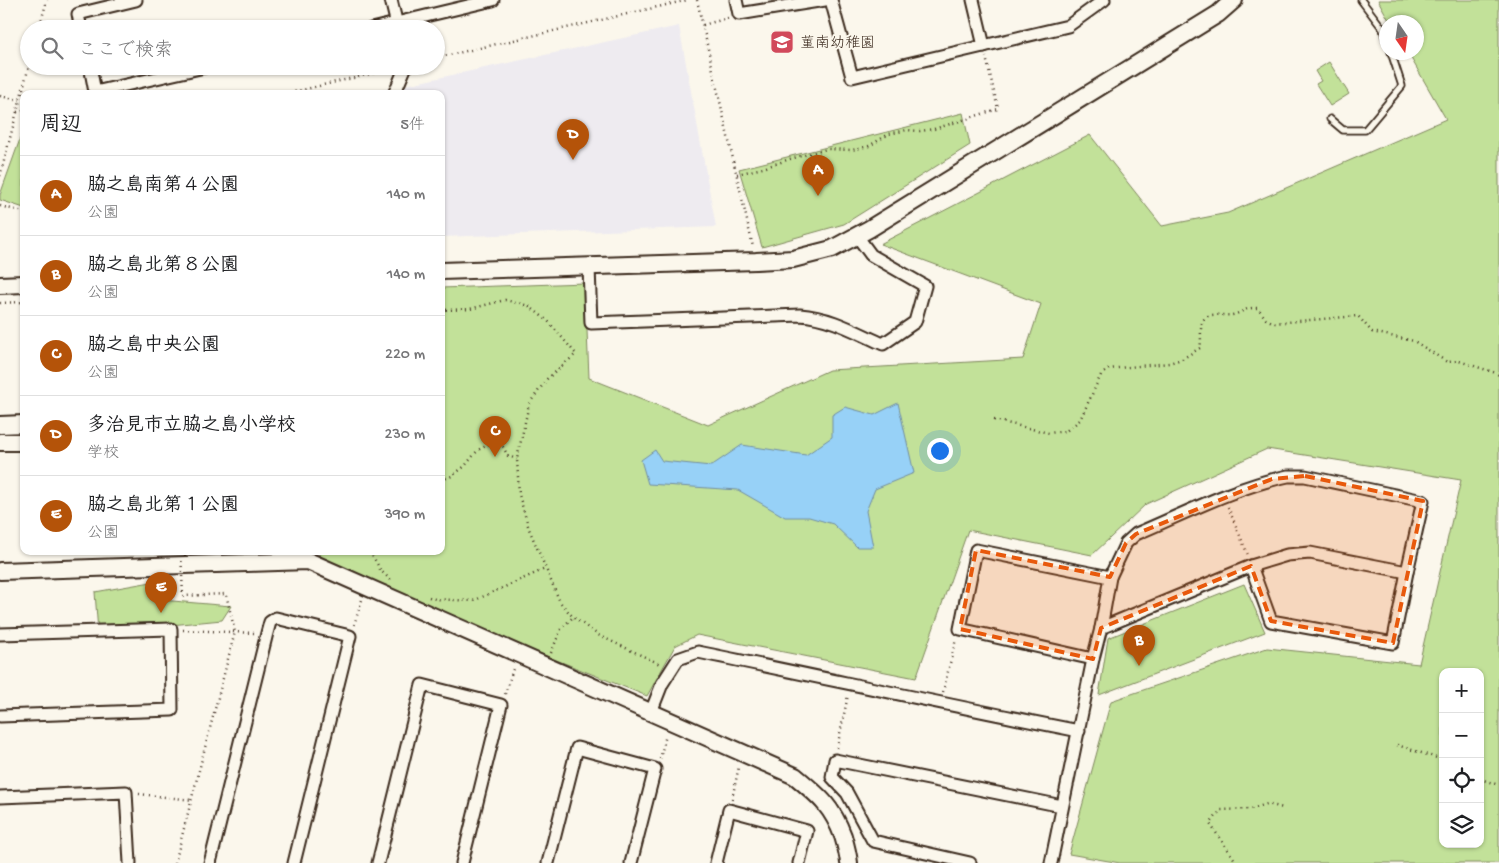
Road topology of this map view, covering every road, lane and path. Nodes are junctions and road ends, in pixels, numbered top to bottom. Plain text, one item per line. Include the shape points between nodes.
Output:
1 (48, 0) edge
2 (136, 0) edge
3 (391, 0) edge
4 (493, 0) edge
5 (688, 0) edge
6 (697, 0) edge
7 (736, 0) edge
8 (825, 0) edge
9 (830, 0) edge
10 (973, 0) edge
11 (1104, 0) edge
12 (1234, 0) edge
13 (1361, 0) edge
14 (739, 14) junction
15 (42, 20) edge
16 (79, 20) edge
17 (396, 20) edge
18 (420, 20) edge
19 (1379, 24) edge
20 (703, 26) junction
21 (984, 46) junction
22 (445, 56) edge
23 (1394, 60) edge
24 (27, 75) edge
25 (92, 75) edge
26 (169, 75) edge
27 (365, 75) edge
28 (402, 75) edge
29 (23, 90) edge
30 (96, 90) edge
31 (105, 90) edge
32 (302, 90) edge
33 (396, 90) edge
34 (0, 96) edge
35 (20, 100) joint
36 (20, 111) edge
37 (17, 112) junction
38 (1330, 119) dead end
39 (737, 174) junction
40 (0, 176) edge
41 (0, 206) edge
42 (20, 211) edge
43 (857, 236) junction
44 (756, 262) junction
45 (588, 267) junction
46 (445, 272) edge
47 (20, 284) edge
48 (0, 285) edge
49 (20, 302) edge
50 (0, 303) edge
51 (445, 310) edge
52 (1499, 375) edge
53 (994, 420) dead end
54 (20, 424) edge
55 (0, 425) edge
56 (0, 442) edge
57 (20, 442) edge
58 (517, 459) junction
59 (445, 479) edge
60 (1224, 496) junction
61 (182, 555) edge
62 (372, 555) edge
63 (307, 556) edge
64 (1251, 566) junction
65 (546, 569) junction
66 (0, 571) edge
67 (1407, 572) junction
68 (1110, 577) junction
69 (393, 582) dead end
70 (366, 588) junction
71 (426, 596) dead end
72 (573, 617) junction
73 (1101, 628) junction
74 (171, 629) junction
75 (960, 629) junction
76 (235, 632) junction
77 (267, 633) junction
78 (0, 634) edge
79 (350, 636) junction
80 (518, 654) junction
81 (1093, 659) junction
82 (546, 666) junction
83 (671, 669) junction
84 (850, 683) junction
85 (940, 704) junction
86 (502, 705) junction
87 (651, 712) junction
88 (0, 716) edge
89 (670, 720) junction
90 (1078, 731) junction
91 (1397, 745) dead end
92 (742, 752) junction
93 (1439, 759) edge
94 (835, 760) junction
95 (655, 769) junction
96 (1484, 780) edge
97 (1499, 785) edge
98 (126, 792) junction
99 (0, 797) edge
100 (192, 800) junction
101 (1062, 806) junction
102 (1283, 808) dead end
103 (729, 810) junction
104 (130, 863) edge
105 (175, 863) edge
106 (210, 863) edge
107 (294, 863) edge
108 (378, 863) edge
109 (462, 863) edge
110 (548, 863) edge
111 (631, 863) edge
112 (716, 863) edge
113 (799, 863) edge
114 (849, 863) edge
115 (970, 863) edge
116 (1051, 863) edge
117 (1235, 863) edge

1 - 15 path
2 - 16 street via 78,14
3 - 17 street
4 - 18 street
5 - 22 path
6 - 20 path
7 - 14 street
8 - 14 street
9 - 21 street via 852,77
10 - 21 street
11 - 21 street via 1068,26
12 - 43 street via 1218,14
13 - 19 lane
14 - 20 path
20 - 39 path
21 - 39 path via 998,109 934,130 889,134 869,146 828,150
23 - 38 lane via 1402,86 1365,130 1343,130
24 - 29 path
25 - 30 street
26 - 31 street
27 - 32 path
28 - 33 street
34 - 35 path
35 - 37 path
36 - 37 path
37 - 40 path
39 - 44 path
41 - 42 path
43 - 44 street via 832,249 793,259
43 - 45 street via 870,255 924,286 915,322 883,344 831,320 814,316 591,323
44 - 45 street
45 - 46 street
47 - 48 street
49 - 50 path
51 - 58 path via 470,309 506,300 529,306 548,321 576,354 547,379 529,404
52 - 53 path via 1459,361 1447,362 1414,341 1372,332 1358,316 1274,322 1266,319 1258,308 1249,307 1233,315 1205,318 1201,325 1200,348 1182,358 1169,363 1108,369 1101,375 1080,420 1066,431 1049,433
54 - 55 street
56 - 57 street
58 - 59 path via 508,456 503,447 490,444 478,450 465,466
58 - 65 path via 519,495
60 - 64 path
60 - 67 street via 1272,479 1305,476 1423,501
60 - 68 street via 1136,534 1126,543
61 - 76 path, bridge via 183,596 226,594
62 - 69 path via 381,571
63 - 66 street
63 - 70 street
64 - 67 street via 1287,555 1310,553
64 - 67 street via 1271,621 1393,643
64 - 73 street
65 - 71 path via 473,601
65 - 72 path via 560,602
68 - 73 street
68 - 75 street via 976,550
70 - 79 path
70 - 80 street
72 - 82 path via 561,628
72 - 83 path via 598,635
73 - 81 street
74 - 76 path
74 - 78 street
74 - 88 street via 172,710
75 - 81 street
75 - 85 path
76 - 77 path
76 - 100 path
77 - 79 street via 270,622 276,618
77 - 106 street
79 - 107 street
80 - 82 street
80 - 86 path
81 - 90 street
82 - 87 street
83 - 84 street via 678,659 698,652
83 - 87 street
84 - 85 street
84 - 94 path
85 - 90 street
86 - 108 street via 422,685
86 - 109 street
87 - 89 street
89 - 92 street
89 - 95 path
90 - 101 street
91 - 93 path
92 - 103 path
92 - 114 street via 795,776 821,798 838,823
94 - 101 street
94 - 115 street via 832,777 847,793 872,842
95 - 110 street via 577,748
95 - 111 street
96 - 97 path
98 - 99 street
98 - 100 path
98 - 104 street
100 - 105 path
101 - 116 street
102 - 117 path via 1267,804 1251,809 1221,810 1210,824
103 - 112 street
103 - 113 street via 807,831

